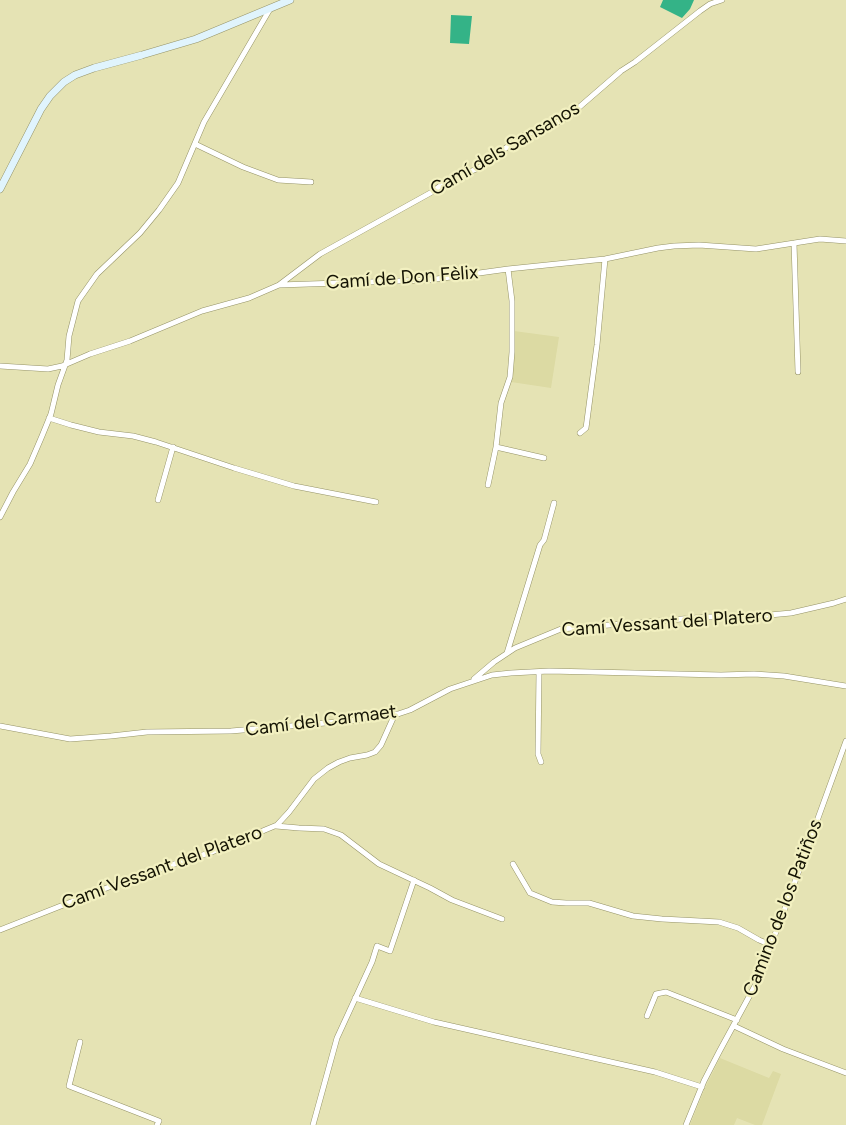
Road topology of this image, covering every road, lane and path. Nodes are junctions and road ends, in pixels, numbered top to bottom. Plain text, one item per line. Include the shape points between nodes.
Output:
1 (290, 0) edge
2 (722, 0) edge
3 (270, 9) junction
4 (195, 144) junction
5 (311, 182) dead end
6 (0, 189) edge
7 (846, 241) edge
8 (794, 243) junction
9 (605, 259) junction
10 (508, 269) junction
11 (278, 285) junction
12 (65, 364) junction
13 (0, 366) edge
14 (798, 372) dead end
15 (50, 418) junction
16 (580, 433) dead end
17 (173, 447) junction
18 (496, 447) junction
19 (544, 458) dead end
20 (488, 485) dead end
21 (158, 500) dead end
22 (376, 502) dead end
23 (554, 503) dead end
24 (0, 517) edge
25 (846, 599) edge
26 (507, 653) junction
27 (539, 672) junction
28 (472, 681) junction
29 (846, 686) edge
30 (395, 714) junction
31 (0, 726) edge
32 (846, 741) edge
33 (541, 762) dead end
34 (275, 826) junction
35 (513, 864) dead end
36 (414, 880) junction
37 (502, 919) dead end
38 (0, 930) edge
39 (771, 944) junction
40 (355, 998) junction
41 (647, 1016) dead end
42 (737, 1020) junction
43 (734, 1026) junction
44 (80, 1042) dead end
45 (846, 1074) edge
46 (702, 1087) junction
47 (158, 1125) edge
48 (313, 1125) edge
49 (686, 1125) edge

1 - 3 main road
2 - 11 street, Camí dels Sansanos via 700,11 621,71 569,116 522,136 479,168 447,181 320,254
3 - 4 street via 204,122
3 - 6 main road via 196,39 94,68 64,82 41,109
4 - 5 street via 278,180
4 - 12 street via 178,183 159,210 97,274 78,301
7 - 8 street, Camí de Don Fèlix via 820,239
8 - 9 street, Camí de Don Fèlix via 756,249 674,246
8 - 14 street
9 - 10 street, Camí de Don Fèlix
9 - 16 street via 586,428
10 - 11 street, Camí de Don Fèlix via 429,280
10 - 18 street via 512,300 512,352
11 - 12 street, Camí de Don Fèlix
12 - 13 street, Camí de Don Fèlix via 48,369
12 - 15 street
15 - 17 street
15 - 24 street via 30,464
17 - 21 street
17 - 22 street via 294,486
18 - 19 street
18 - 20 street
23 - 26 street
25 - 26 street, Camí Vessant del Platero via 792,613 561,629
26 - 28 street, Camí Vessant del Platero
27 - 28 street, Camí del Carmaet via 492,675
27 - 29 street, Camí del Carmaet via 754,674
27 - 33 street via 538,754
28 - 30 street, Camí del Carmaet
30 - 31 street, Camí del Carmaet via 231,731 147,732 70,739
30 - 34 street, Camí Vessant del Platero via 375,752 328,768 314,779
32 - 39 street, Camino de los Patiños
34 - 36 street via 324,829 341,835 379,864
34 - 38 street, Camí Vessant del Platero
35 - 39 street via 530,894 552,902 589,903 633,916 719,922
36 - 37 street via 452,900
36 - 40 street via 390,951 377,946
39 - 42 street, Camino de los Patiños via 757,982
40 - 46 street via 442,1024 654,1072
40 - 48 street via 337,1038
41 - 42 street via 656,994 666,992
42 - 43 street, Camino de los Patiños
43 - 45 street
43 - 46 street, Camino de los Patiños
44 - 47 street via 69,1086 159,1121
46 - 49 street, Camino de los Patiños

